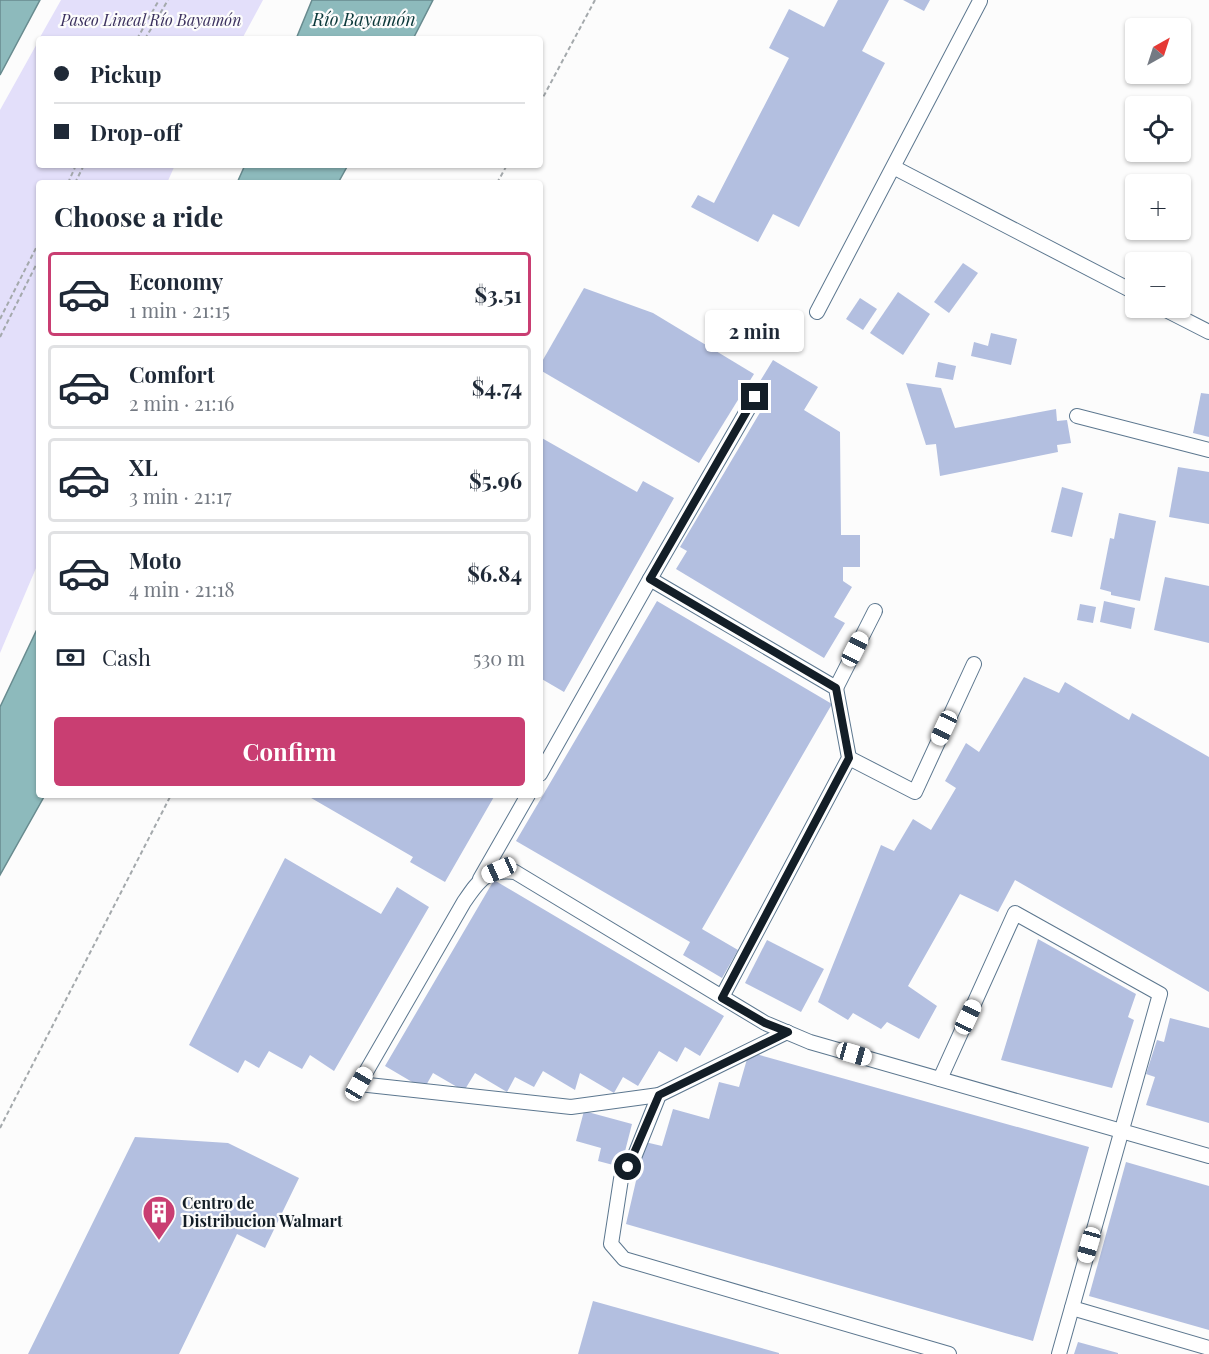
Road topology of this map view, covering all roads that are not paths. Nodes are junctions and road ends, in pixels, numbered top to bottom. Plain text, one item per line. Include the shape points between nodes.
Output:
1 (980, 2) dead end
2 (895, 168) junction
3 (1125, 288) edge
4 (817, 312) dead end
5 (1182, 318) edge
6 (1209, 332) edge
7 (755, 397) dead end
8 (1077, 416) dead end
9 (1209, 450) edge
10 (650, 579) junction
11 (875, 611) dead end
12 (974, 664) dead end
13 (836, 688) junction
14 (849, 758) junction
15 (543, 769) edge
16 (526, 798) edge
17 (480, 879) junction
18 (722, 998) junction
19 (788, 1032) junction
20 (940, 1079) junction
21 (659, 1095) junction
22 (1122, 1131) junction
23 (1209, 1156) edge
24 (1072, 1308) junction
25 (1209, 1348) edge
26 (949, 1354) edge
27 (1059, 1354) edge

1 - 2 street
2 - 3 street
2 - 4 street
5 - 6 street
7 - 10 street
8 - 9 street
10 - 13 street
10 - 15 street
11 - 13 street
12 - 14 street via 915,792
13 - 14 street
14 - 18 street
16 - 17 street
17 - 18 street via 499,870 515,872
17 - 21 street via 359,1084 571,1107
18 - 19 street
19 - 20 street via 810,1042
19 - 21 street
20 - 22 street
20 - 22 street via 1015,913 1160,994
21 - 26 street via 621,1179 611,1244 624,1259
22 - 23 street
22 - 24 street
24 - 25 street
24 - 27 street

